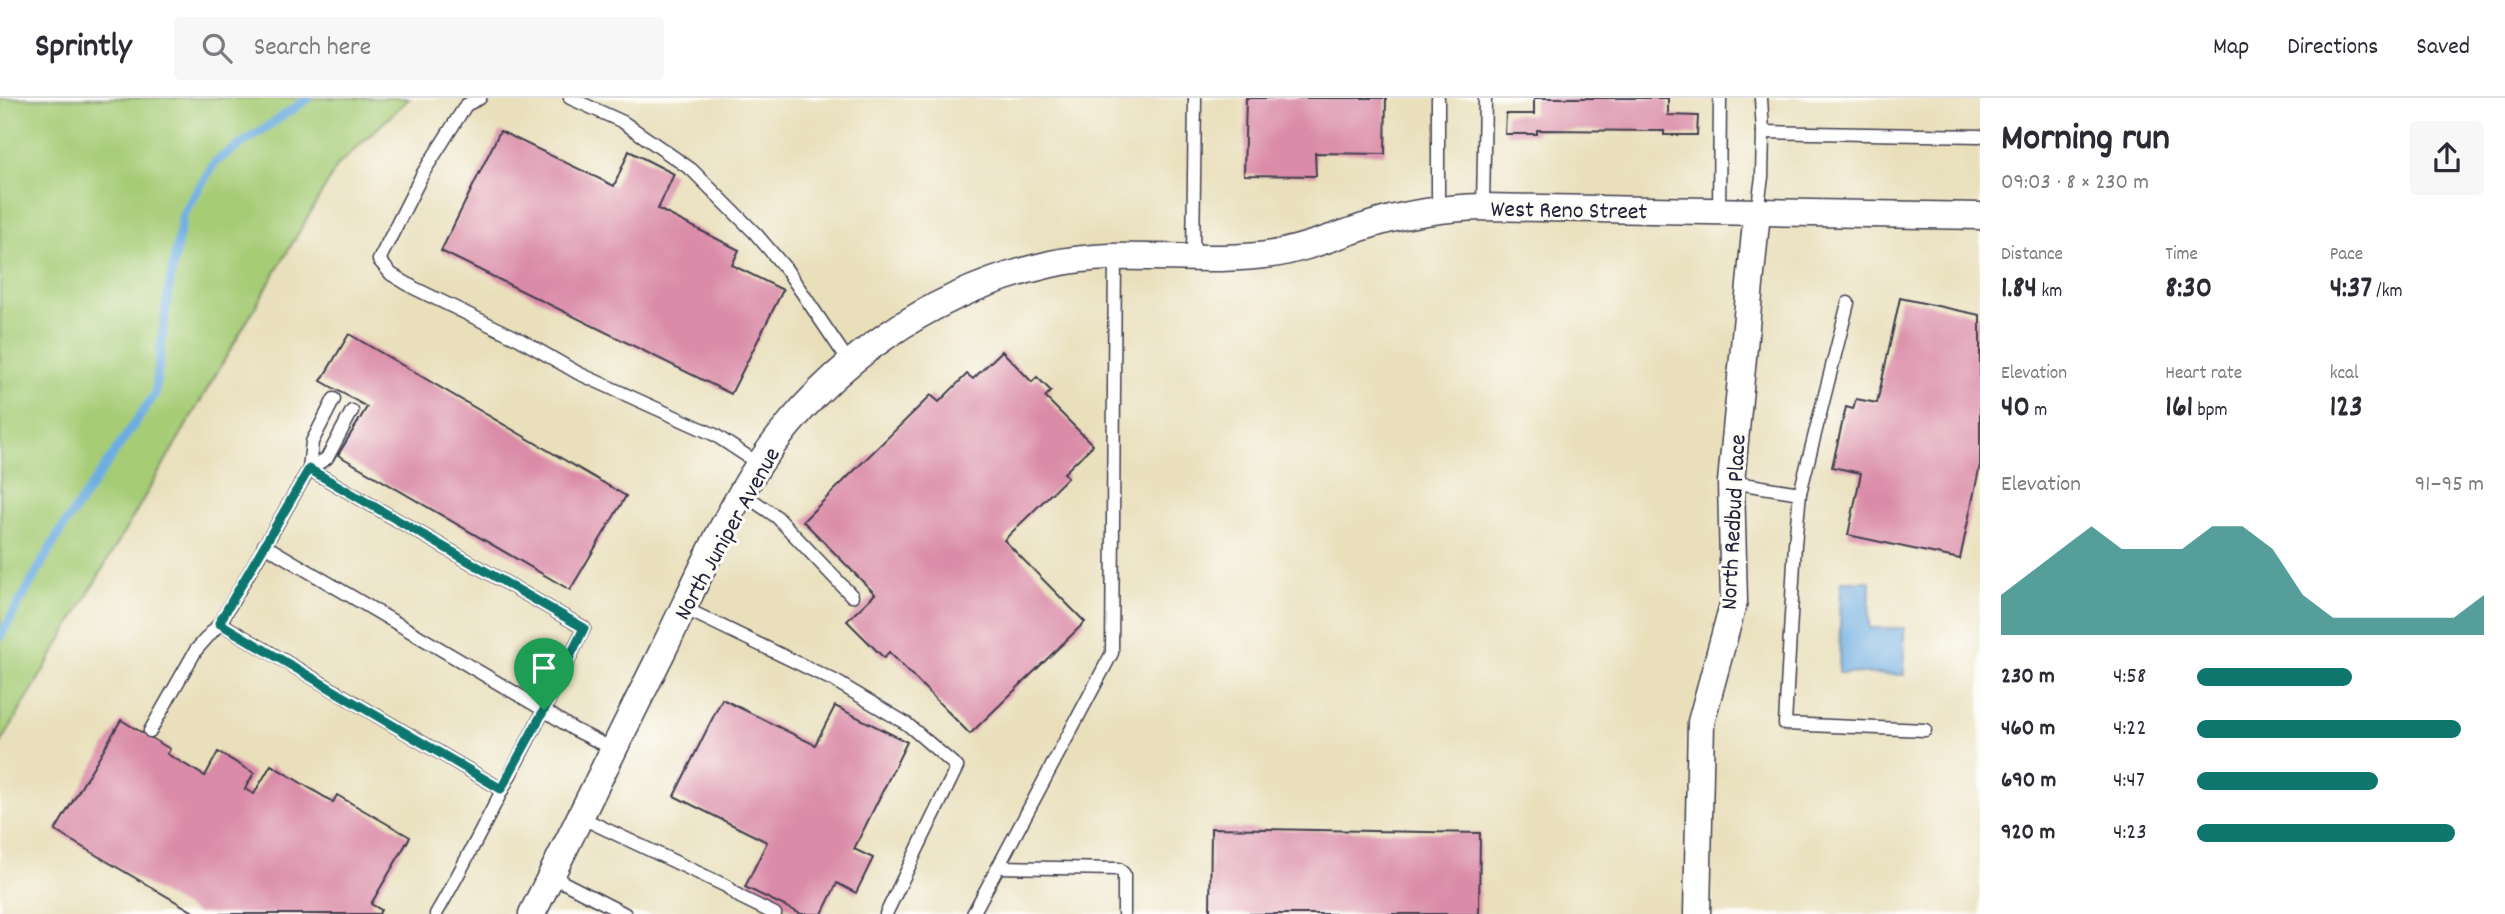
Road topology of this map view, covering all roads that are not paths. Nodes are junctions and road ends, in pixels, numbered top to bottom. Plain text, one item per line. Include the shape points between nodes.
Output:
1 (480, 98) edge
2 (570, 98) edge
3 (1195, 98) edge
4 (1438, 98) edge
5 (1485, 98) edge
6 (1720, 98) edge
7 (1761, 98) edge
8 (1763, 132) junction
9 (1980, 135) edge
10 (1483, 207) junction
11 (1438, 209) junction
12 (1719, 211) junction
13 (1757, 212) junction
14 (1980, 216) edge
15 (1115, 256) junction
16 (1165, 256) joint
17 (1193, 257) junction
18 (1848, 303) dead end
19 (849, 362) junction
20 (334, 399) dead end
21 (352, 411) dead end
22 (759, 464) junction
23 (309, 469) junction
24 (1731, 482) junction
25 (742, 493) junction
26 (1800, 493) junction
27 (264, 545) junction
28 (852, 596) dead end
29 (684, 608) junction
30 (219, 623) junction
31 (544, 710) junction
32 (1925, 730) dead end
33 (150, 731) dead end
34 (613, 750) junction
35 (501, 789) junction
36 (580, 817) junction
37 (998, 867) junction
38 (551, 876) junction
39 (436, 914) edge
40 (532, 914) edge
41 (625, 914) edge
42 (775, 914) edge
43 (886, 914) edge
44 (973, 914) edge
45 (1124, 914) edge
46 (1697, 914) edge

1 - 22 lane via 466,105 444,139 379,260 414,288 578,373 715,436
2 - 19 lane via 623,122 692,170 786,269
3 - 17 lane
4 - 11 lane
5 - 10 lane
6 - 12 lane
7 - 8 lane
8 - 9 lane
8 - 13 lane
10 - 11 street, West Reno Street
10 - 12 street, West Reno Street
11 - 17 street, West Reno Street via 1377,222 1274,254
12 - 13 street, West Reno Street
13 - 14 street, West Reno Street
13 - 24 street, North Redbud Place
15 - 16 street, North Juniper Avenue
15 - 19 street, North Juniper Avenue via 1052,264 992,281 929,310
15 - 37 lane via 1112,653
16 - 17 street, West Reno Street
18 - 26 lane
19 - 22 street, North Juniper Avenue via 794,417
20 - 23 lane via 312,442
21 - 23 lane via 327,458
22 - 25 street, North Juniper Avenue
23 - 27 lane
23 - 31 lane via 584,628
24 - 26 lane
24 - 46 street, North Redbud Place via 1734,601 1701,722
25 - 28 lane via 777,517
25 - 29 street, North Juniper Avenue
26 - 32 lane via 1785,724
27 - 30 lane
27 - 31 lane
29 - 34 street, North Juniper Avenue
29 - 43 lane via 847,688 907,724 957,767
30 - 33 lane via 196,650
30 - 35 lane
31 - 34 lane
31 - 35 lane
34 - 36 street, North Juniper Avenue
35 - 39 lane via 476,845
36 - 38 street, North Juniper Avenue
36 - 42 lane
37 - 44 lane
37 - 45 lane via 1119,869 1124,874
38 - 40 street, North Juniper Avenue
38 - 41 lane

